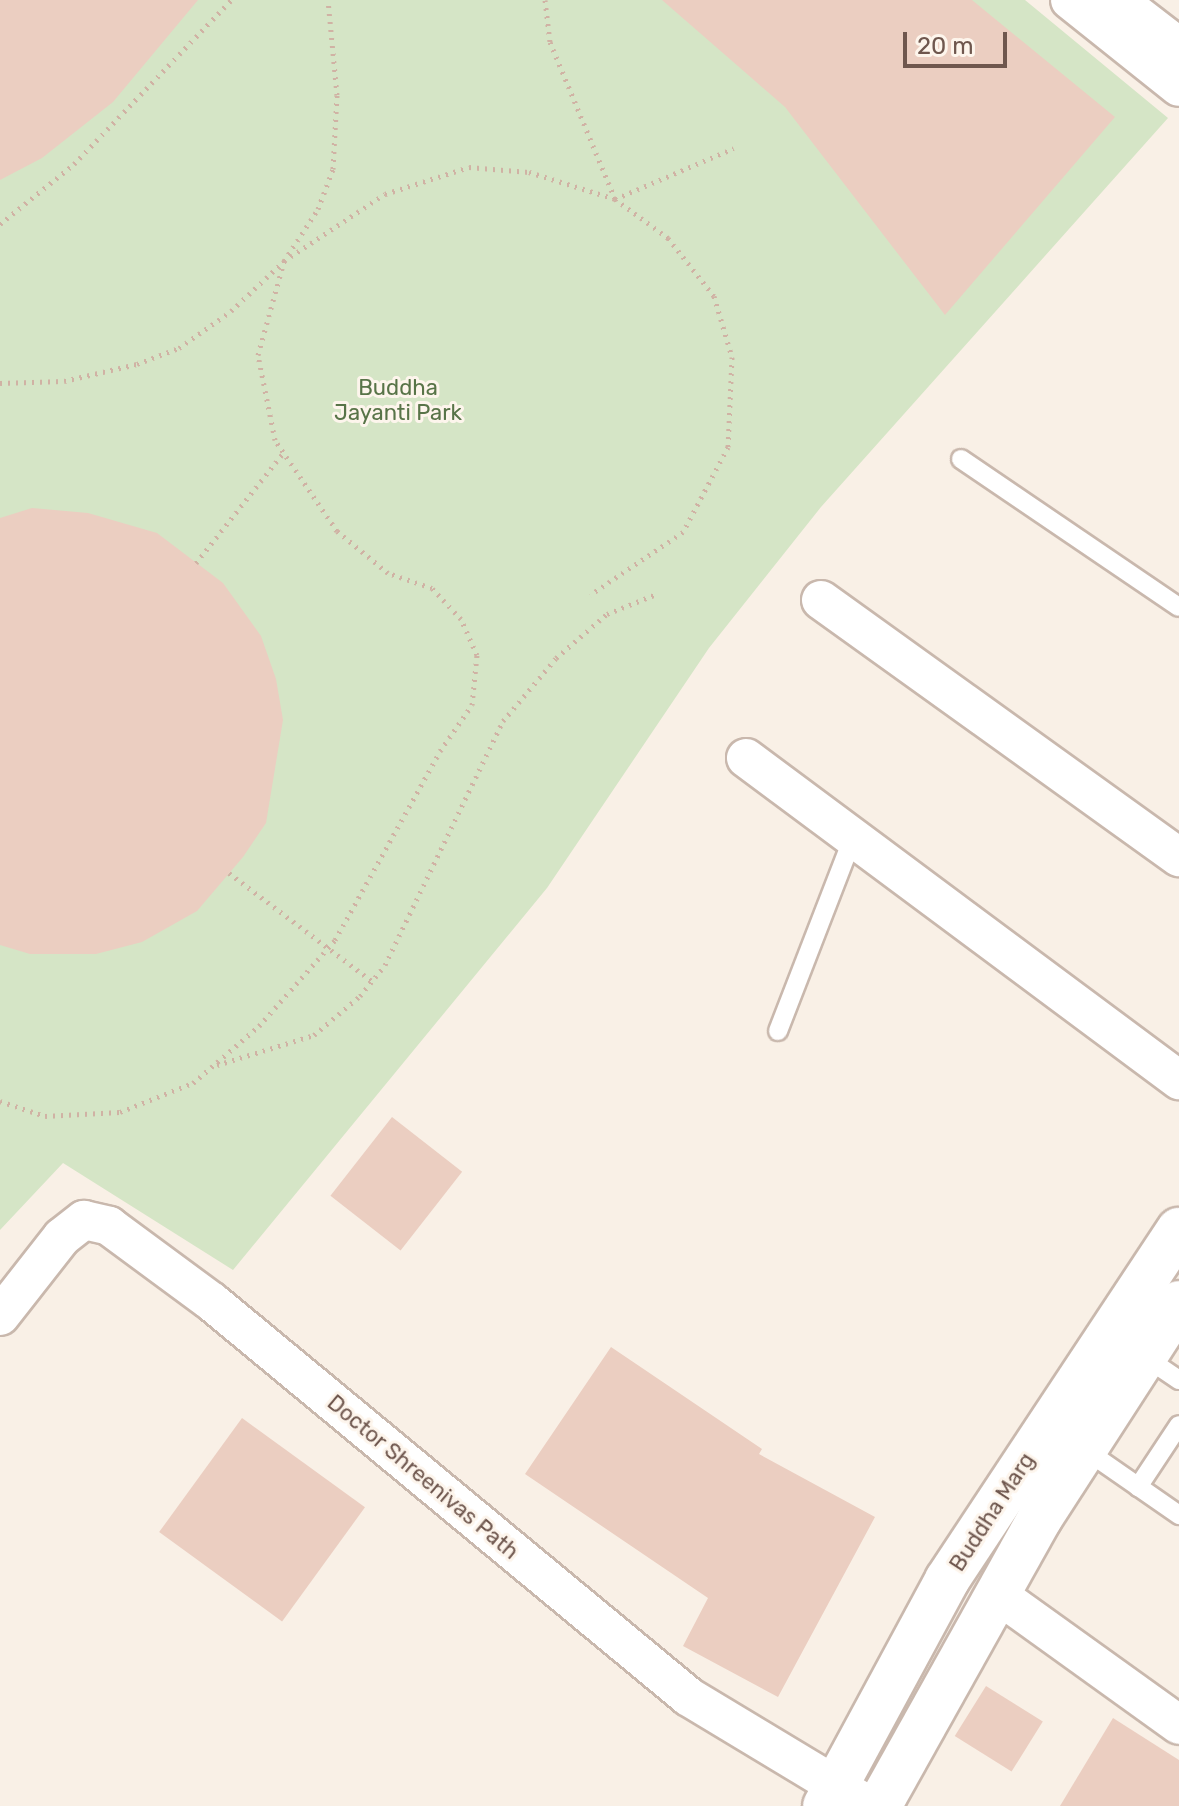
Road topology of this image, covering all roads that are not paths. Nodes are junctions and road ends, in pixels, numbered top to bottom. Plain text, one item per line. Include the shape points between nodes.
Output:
1 (1097, 4) edge
2 (1179, 47) edge
3 (1179, 87) edge
4 (961, 459) dead end
5 (821, 600) dead end
6 (1179, 607) edge
7 (746, 758) dead end
8 (854, 835) junction
9 (1179, 857) edge
10 (778, 1031) dead end
11 (1179, 1080) edge
12 (1179, 1230) edge
13 (1179, 1303) edge
14 (0, 1316) edge
15 (1161, 1368) edge
16 (1179, 1425) edge
17 (1084, 1449) junction
18 (1138, 1487) junction
19 (1179, 1515) edge
20 (997, 1594) junction
21 (1179, 1725) edge
22 (843, 1799) edge
23 (879, 1806) edge

1 - 2 street
1 - 3 street
4 - 6 lane
5 - 9 street
7 - 8 street
8 - 10 lane
8 - 11 street
12 - 22 main road, Buddha Marg via 947,1580
13 - 15 main road, Buddha Marg
14 - 22 street, Doctor Shreenivas Path via 62,1237 84,1220 109,1226 212,1302 689,1697
15 - 17 main road, Buddha Marg
16 - 18 lane
17 - 18 lane
17 - 20 main road, Buddha Marg
18 - 19 lane
20 - 21 street
20 - 23 main road, Buddha Marg

